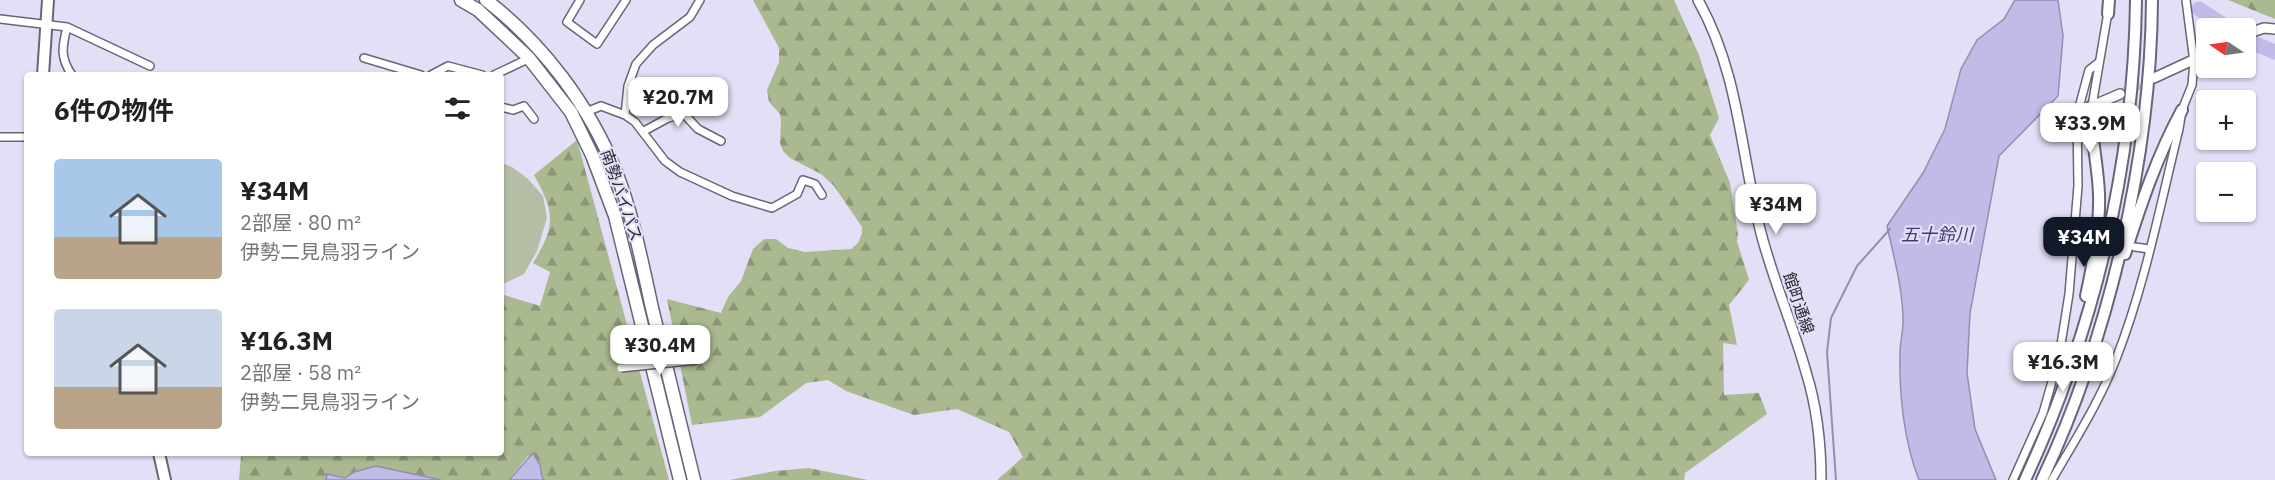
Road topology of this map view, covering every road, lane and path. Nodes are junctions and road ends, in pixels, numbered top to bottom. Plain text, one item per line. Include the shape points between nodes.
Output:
1 (48, 0) edge
2 (461, 0) edge
3 (486, 0) edge
4 (580, 0) edge
5 (626, 0) edge
6 (1698, 0) edge
7 (2108, 0) edge
8 (2136, 0) edge
9 (2152, 0) edge
10 (2186, 0) edge
11 (697, 1) edge
12 (2108, 14) joint
13 (0, 19) edge
14 (46, 24) junction
15 (67, 27) junction
16 (2275, 29) edge
17 (2256, 31) edge
18 (364, 58) dead end
19 (530, 58) junction
20 (2194, 62) junction
21 (2098, 63) junction
22 (150, 66) dead end
23 (43, 72) edge
24 (70, 72) edge
25 (412, 72) edge
26 (437, 72) edge
27 (471, 72) edge
28 (500, 72) edge
29 (2154, 78) tunnel mouth
30 (2120, 94) tunnel mouth
31 (2092, 106) junction
32 (504, 108) edge
33 (707, 108) dead end
34 (2181, 110) junction
35 (586, 112) junction
36 (683, 113) junction
37 (625, 115) junction
38 (534, 118) dead end
39 (644, 131) junction
40 (0, 137) edge
41 (24, 137) edge
42 (721, 141) dead end
43 (822, 195) dead end
44 (2074, 239) junction
45 (2090, 241) dead end
46 (2135, 247) dead end
47 (2149, 249) junction
48 (697, 360) dead end
49 (621, 368) dead end
50 (2084, 376) junction
51 (2063, 386) junction
52 (160, 456) edge
53 (165, 480) edge
54 (680, 480) edge
55 (694, 480) edge
56 (1821, 480) edge
57 (2013, 480) edge
58 (2025, 480) edge
59 (2042, 480) edge
60 (2052, 480) edge

1 - 14 main road
2 - 19 highway, 南勢バイパス
3 - 35 highway, 南勢バイパス via 544,55
4 - 5 street via 567,22 597,44
6 - 56 main road, 館町通線 via 1719,40 1728,68 1761,234 1806,370 1821,448
7 - 12 main road
8 - 51 main road via 2133,71 2113,208 2087,315
9 - 50 main road via 2146,89 2132,195
10 - 20 street
11 - 37 street via 690,17 653,45 636,64 628,86
12 - 21 street
13 - 14 street
14 - 15 street
14 - 23 main road
15 - 22 street
15 - 24 street via 62,52
16 - 17 main road
18 - 25 street
19 - 28 street
19 - 54 highway, 南勢バイパス via 571,112 615,216
20 - 29 main road
20 - 34 street via 2193,86
21 - 31 street
21 - 44 street via 2089,70 2077,115
26 - 27 street via 448,66
30 - 31 main road
31 - 51 main road via 2098,222
32 - 38 street via 513,110 524,106
33 - 36 street
34 - 47 street
34 - 50 main road via 2147,184 2105,325
35 - 37 street via 602,106
35 - 55 highway, 南勢バイパス via 616,173 632,222
36 - 39 street
36 - 42 street via 698,129
37 - 39 street
39 - 43 street via 672,166 732,196 772,208 796,194 803,180 815,184
40 - 41 street
44 - 45 street
44 - 57 street via 2064,331 2052,385
46 - 47 street
47 - 60 street via 2131,318 2107,380
48 - 49 street, bridge
50 - 59 main road
51 - 58 main road
52 - 53 main road

